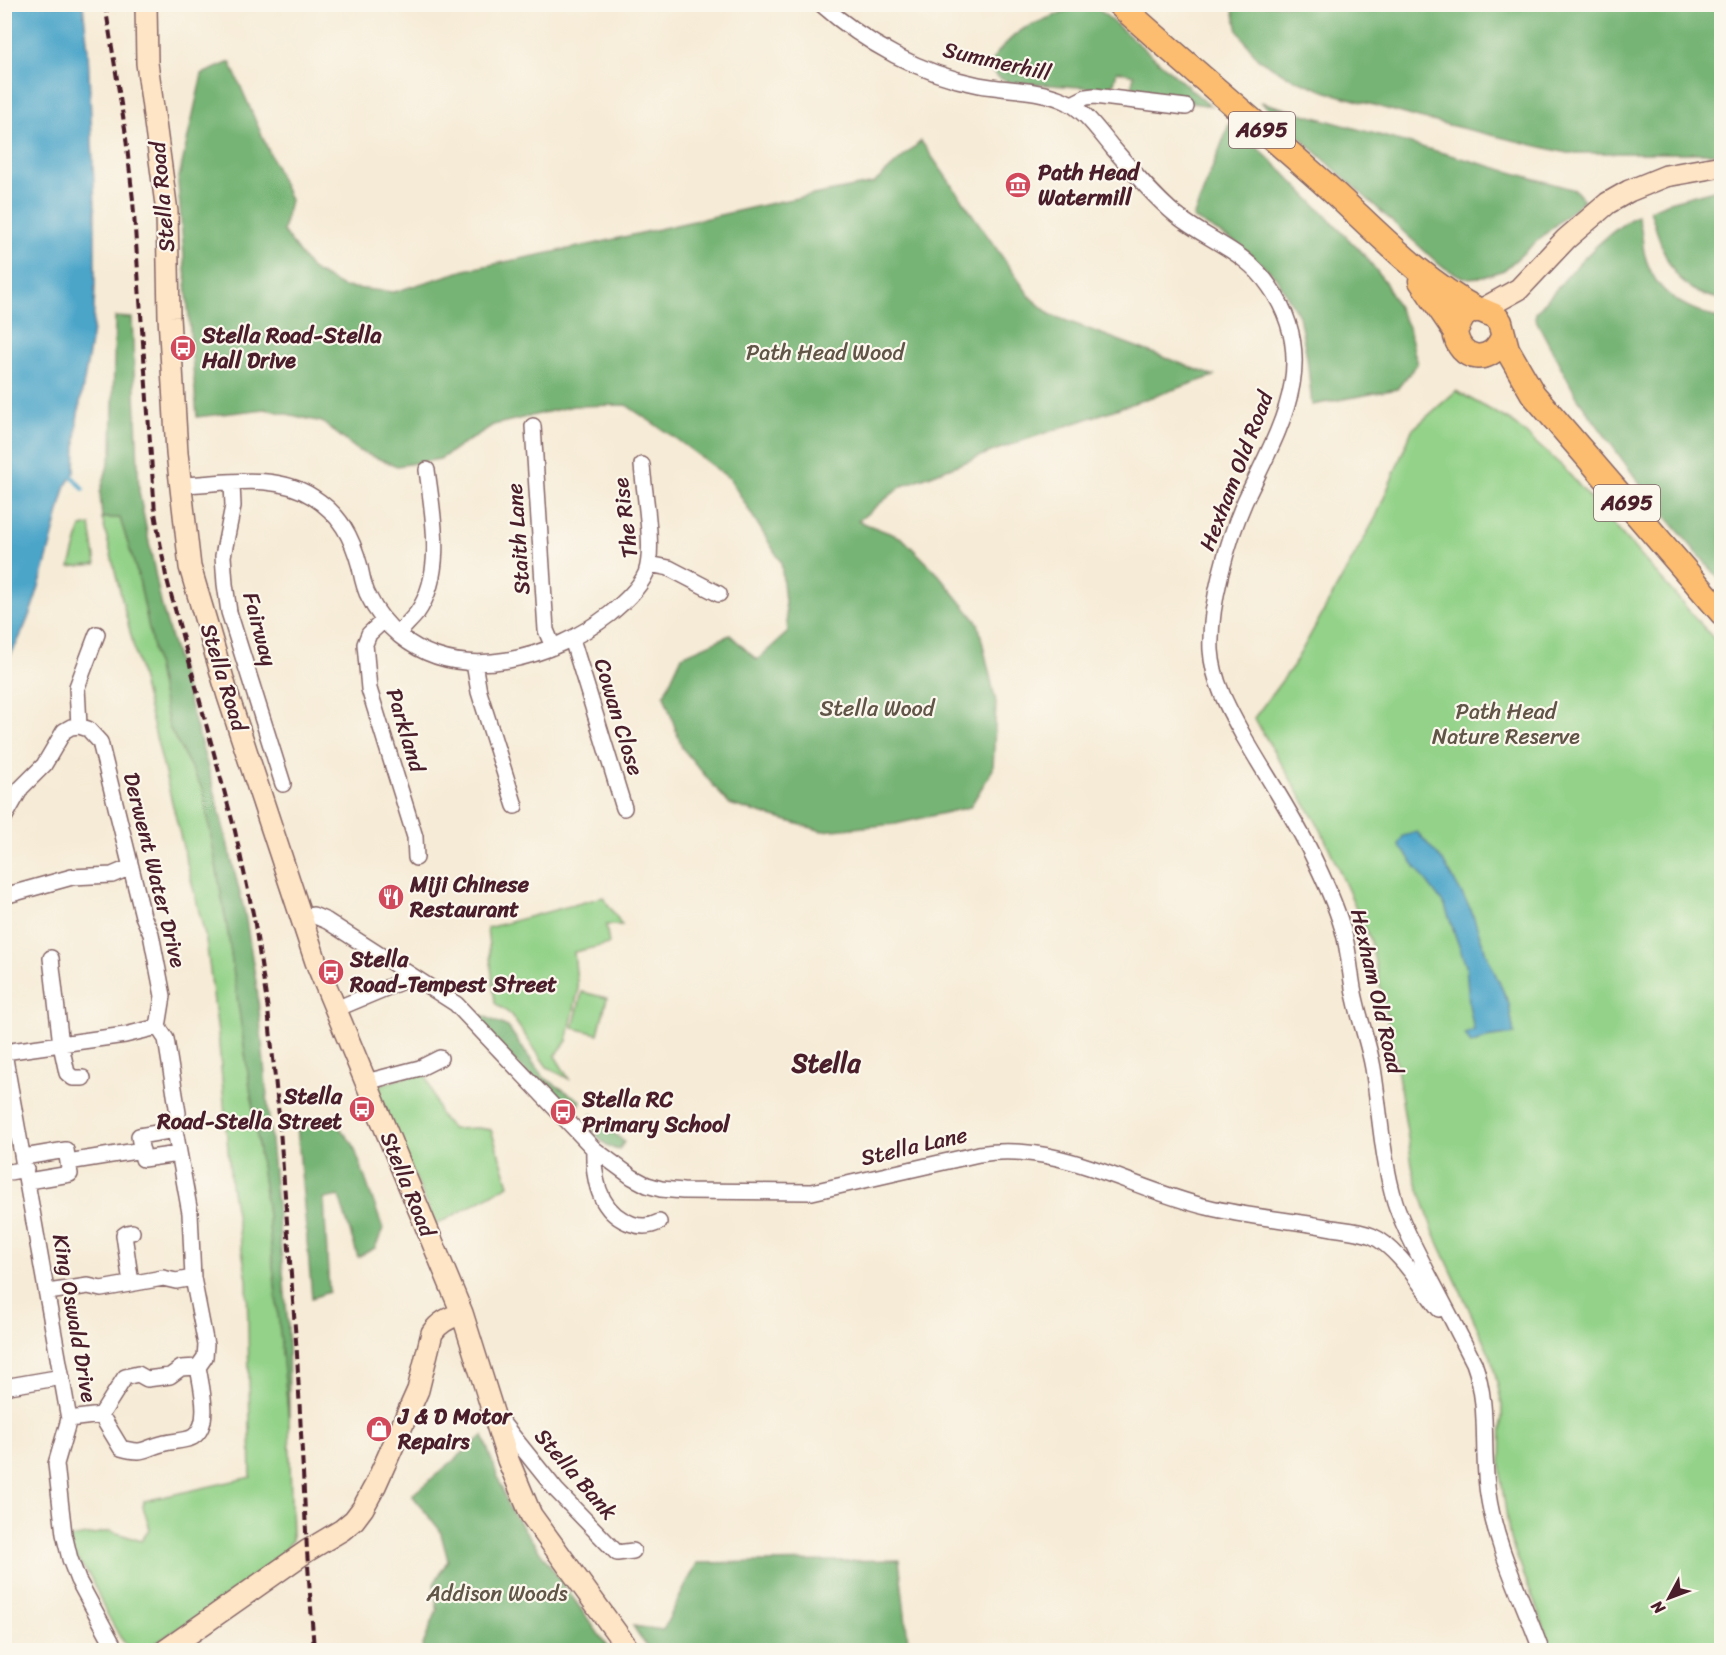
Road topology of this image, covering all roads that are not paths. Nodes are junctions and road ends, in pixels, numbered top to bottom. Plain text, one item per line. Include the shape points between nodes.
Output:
1 (146, 4) edge
2 (821, 4) edge
3 (1119, 4) edge
4 (1072, 104) junction
5 (1186, 107) dead end
6 (1722, 166) edge
7 (1403, 258) junction
8 (1519, 289) junction
9 (1480, 310) junction
10 (1455, 331) junction
11 (1502, 333) junction
12 (1481, 357) junction
13 (1533, 393) junction
14 (533, 426) dead end
15 (642, 465) dead end
16 (427, 470) dead end
17 (232, 483) junction
18 (180, 485) junction
19 (649, 564) junction
20 (719, 594) dead end
21 (1722, 613) edge
22 (384, 620) junction
23 (97, 634) dead end
24 (398, 634) junction
25 (572, 639) junction
26 (553, 647) junction
27 (474, 663) junction
28 (80, 726) junction
29 (283, 784) dead end
30 (515, 806) dead end
31 (624, 808) dead end
32 (4, 818) edge
33 (416, 858) dead end
34 (131, 867) junction
35 (4, 896) edge
36 (301, 918) junction
37 (51, 958) dead end
38 (410, 975) junction
39 (336, 1009) junction
40 (158, 1027) junction
41 (61, 1044) junction
42 (4, 1052) edge
43 (440, 1058) dead end
44 (83, 1077) dead end
45 (366, 1082) junction
46 (175, 1130) junction
47 (594, 1149) junction
48 (142, 1150) junction
49 (178, 1154) junction
50 (68, 1162) junction
51 (26, 1169) junction
52 (4, 1173) edge
53 (659, 1222) dead end
54 (1404, 1225) junction
55 (132, 1232) dead end
56 (1386, 1245) junction
57 (193, 1278) junction
58 (131, 1283) junction
59 (48, 1292) junction
60 (462, 1313) junction
61 (1457, 1330) junction
62 (198, 1367) junction
63 (62, 1377) junction
64 (4, 1387) edge
65 (493, 1412) junction
66 (101, 1415) junction
67 (69, 1419) junction
68 (633, 1551) dead end
69 (116, 1650) edge
70 (166, 1650) edge
71 (629, 1650) edge
72 (1541, 1650) edge

1 - 18 main road, Stella Road via 147,63 167,212
2 - 4 street, Summerhill via 860,36 939,74 975,84 1048,95
3 - 7 main road, A695
4 - 5 street via 1086,97 1123,94
4 - 54 street, Hexham Old Road via 1166,207 1233,250 1260,274 1287,314 1296,363 1293,383 1277,436 1231,539 1213,609 1212,655 1219,687 1231,713 1316,861 1334,903 1372,1063 1394,1199
6 - 8 main road via 1666,176 1629,190 1566,239
7 - 9 main road, A695
7 - 10 main road, A695
8 - 9 main road
8 - 11 main road
9 - 10 main road via 1463,316
9 - 11 main road, A695 via 1495,316
10 - 12 main road, A695 via 1460,348 1471,356
11 - 12 main road via 1495,350
11 - 13 main road, A695
12 - 13 main road, A695
13 - 21 main road, A695
14 - 26 street, Staith Lane via 546,630
15 - 19 street, The Rise
16 - 24 street via 435,539 430,585 416,614
17 - 18 street
17 - 22 street via 260,482 297,488 329,510 350,535 368,596
17 - 29 street, Fairway via 233,506 223,556 229,612
18 - 36 main road, Stella Road via 190,567
19 - 20 street, The Rise via 669,568
19 - 25 street via 636,589 610,614
22 - 24 street
22 - 33 street, Parkland via 369,634 365,658 375,712 415,837
23 - 28 street via 77,687
24 - 27 street via 428,653
25 - 26 street
25 - 31 street, Cowan Close
26 - 27 street via 526,657
27 - 30 street via 479,692
28 - 32 street via 64,731 44,765 17,793
28 - 34 street, Derwent Water Drive via 100,742
34 - 35 street via 112,875 72,877
34 - 40 street, Derwent Water Drive via 143,916 152,934 163,996
36 - 38 street, Stella Lane via 320,917
36 - 39 main road, Stella Road
37 - 41 street
38 - 39 street
38 - 47 street, Stella Lane via 456,1004
39 - 45 main road, Stella Road
40 - 41 street
40 - 46 street, Derwent Water Drive via 166,1040 178,1113
41 - 42 street
41 - 44 street via 67,1073 73,1078
42 - 51 street, King Oswald Drive
43 - 45 street via 420,1068
45 - 60 main road, Stella Road
46 - 48 street via 139,1136
46 - 49 street, Derwent Water Drive
47 - 53 street via 599,1191 613,1212 638,1226
47 - 56 street, Stella Lane via 632,1177 661,1188 794,1193 826,1190 998,1151 1041,1154 1206,1207 1368,1234
48 - 49 street via 143,1159
48 - 50 street
49 - 57 street, Derwent Water Drive via 190,1213
50 - 51 street via 70,1174
50 - 51 street via 66,1150
51 - 52 street
51 - 59 street, King Oswald Drive
54 - 56 street
54 - 61 street, Hexham Old Road
55 - 58 street via 124,1235
56 - 61 street, Stella Lane
57 - 58 street
57 - 62 street, Derwent Water Drive via 206,1345 205,1357
58 - 59 street
59 - 63 street, King Oswald Drive
60 - 65 main road, Stella Road
60 - 70 main road via 437,1325 432,1333 418,1390 354,1520
61 - 72 street, Hexham Old Road via 1474,1363 1484,1401 1485,1467 1494,1526
62 - 66 street via 181,1368 170,1376 125,1377
62 - 66 street, Derwent Water Drive via 205,1418 192,1437 138,1452 121,1448
63 - 64 street
63 - 67 street, King Oswald Drive
65 - 68 street, Stella Bank via 556,1490 617,1553
65 - 71 main road, Stella Road via 531,1515
66 - 67 street
67 - 69 street, King Oswald Drive via 56,1464 64,1534 78,1580

